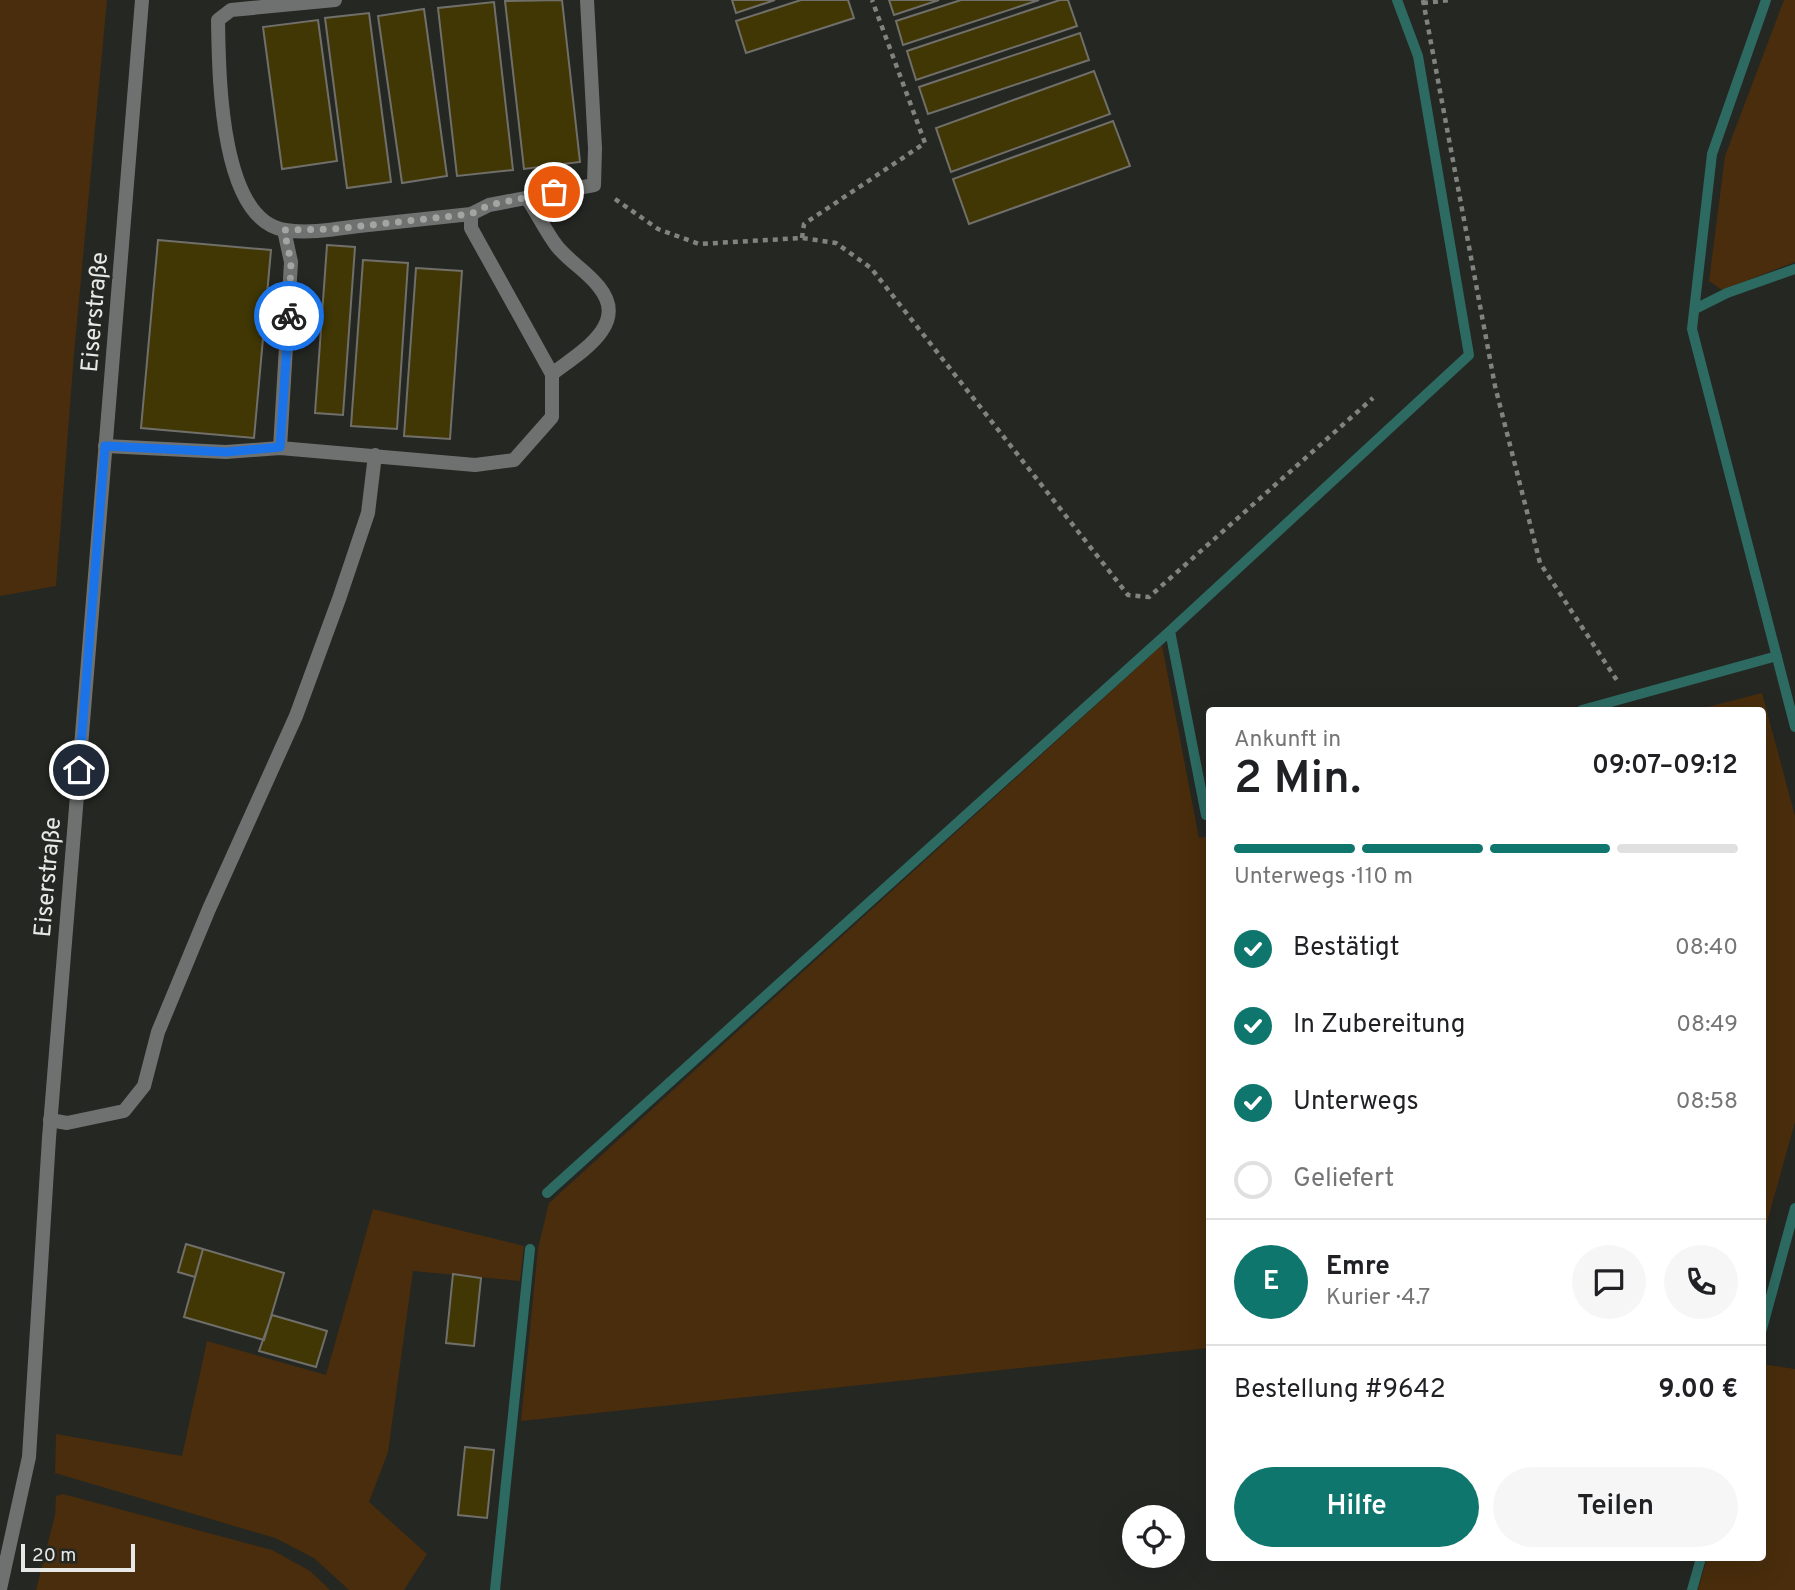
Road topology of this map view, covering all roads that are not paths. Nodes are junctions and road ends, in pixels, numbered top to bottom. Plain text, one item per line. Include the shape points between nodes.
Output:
1 (142, 0) edge
2 (335, 0) edge
3 (587, 0) edge
4 (527, 198) junction
5 (471, 214) junction
6 (284, 230) junction
7 (552, 374) junction
8 (105, 446) junction
9 (280, 447) junction
10 (375, 454) junction
11 (50, 1120) junction
12 (0, 1589) edge

1 - 8 street, Eiserstraße
2 - 6 street via 231,10 218,20 230,165 244,201 261,221
3 - 4 street via 594,185
4 - 5 street via 489,205
4 - 7 street via 557,246 609,301 609,316 599,338
5 - 6 street
5 - 7 street via 471,228
6 - 9 street via 291,262
7 - 10 street via 552,416 514,460 475,465
8 - 9 street via 226,452
8 - 11 street, Eiserstraße
9 - 10 street
10 - 11 street via 368,513 296,716 158,1032 144,1086 124,1111 67,1123
11 - 12 street, Eiserstraße via 29,1457

